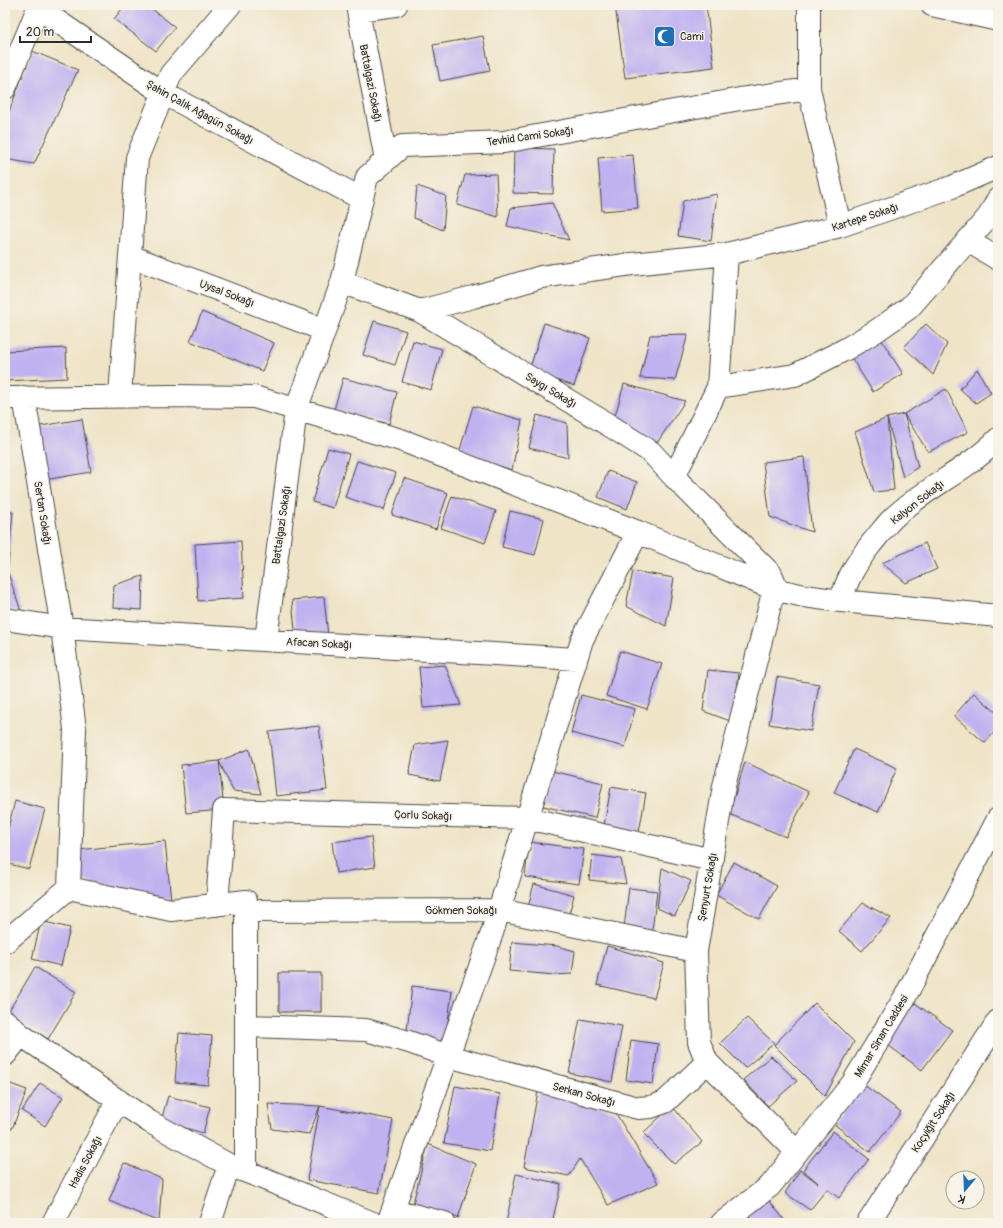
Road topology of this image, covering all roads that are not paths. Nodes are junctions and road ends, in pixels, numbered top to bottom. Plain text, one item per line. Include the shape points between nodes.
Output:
1 (230, 5) edge
2 (396, 5) edge
3 (808, 5) edge
4 (932, 5) edge
5 (36, 6) edge
6 (357, 8) edge
7 (998, 20) edge
8 (5, 88) edge
9 (809, 89) junction
10 (163, 94) junction
11 (386, 160) junction
12 (998, 167) edge
13 (362, 199) junction
14 (998, 199) edge
15 (840, 226) junction
16 (968, 241) junction
17 (727, 254) junction
18 (130, 256) junction
19 (998, 259) edge
20 (342, 282) junction
21 (420, 311) junction
22 (324, 330) junction
23 (718, 387) junction
24 (120, 396) junction
25 (14, 398) edge
26 (296, 410) junction
27 (998, 439) edge
28 (674, 477) junction
29 (638, 532) junction
30 (774, 589) junction
31 (841, 600) junction
32 (998, 616) edge
33 (5, 619) edge
34 (62, 628) junction
35 (266, 640) junction
36 (576, 659) junction
37 (527, 818) junction
38 (998, 819) edge
39 (712, 860) junction
40 (69, 888) junction
41 (217, 905) junction
42 (499, 910) junction
43 (245, 911) junction
44 (5, 942) edge
45 (696, 951) junction
46 (5, 1021) edge
47 (998, 1022) edge
48 (246, 1026) junction
49 (21, 1035) junction
50 (5, 1055) edge
51 (448, 1056) junction
52 (707, 1062) junction
53 (118, 1100) junction
54 (797, 1152) junction
55 (237, 1168) junction
56 (391, 1216) edge
57 (53, 1223) edge
58 (210, 1223) edge
59 (373, 1223) edge
60 (444, 1223) edge
61 (722, 1223) edge
62 (868, 1223) edge

1 - 10 street via 171,74
2 - 6 street
3 - 9 street
4 - 7 street
5 - 8 street, Şahin Çalık Ağagün Sokağı
5 - 10 street, Şahin Çalık Ağagün Sokağı
6 - 11 street, Battalgazi Sokağı
9 - 11 street, Tevhid Cami Sokağı via 504,142 402,146
9 - 15 street
10 - 13 street, Şahin Çalık Ağagün Sokağı
10 - 18 street via 137,158
11 - 13 street, Tevhid Cami Sokağı via 367,177
12 - 15 street, Kartepe Sokağı via 952,187
13 - 20 street, Tevhid Cami Sokağı
14 - 16 street via 989,216
15 - 17 street, Kartepe Sokağı
16 - 19 street
16 - 23 street via 909,308 846,349 795,375
17 - 21 street, Kartepe Sokağı via 541,277
17 - 23 street
18 - 22 street, Uysal Sokağı
18 - 24 street
20 - 21 street, Saygı Sokağı
20 - 22 street, Tevhid Cami Sokağı
21 - 28 street, Saygı Sokağı via 651,452
22 - 26 street, Battalgazi Sokağı
23 - 28 street
24 - 25 street
24 - 26 street via 254,397
25 - 34 street, Sertan Sokağı
26 - 29 street via 401,440
26 - 35 street, Battalgazi Sokağı
27 - 31 street, Kalyon Sokağı via 985,452 892,518 850,574
28 - 30 street, Saygı Sokağı via 771,574
29 - 30 street
29 - 36 street via 582,640
30 - 31 street via 804,596
30 - 39 street, Şenyurt Sokağı via 724,786
31 - 32 street
33 - 34 street, Afacan Sokağı
34 - 35 street, Afacan Sokağı
34 - 40 street, Sertan Sokağı via 74,729
35 - 36 street, Afacan Sokağı
36 - 37 street
37 - 39 street, Çorlu Sokağı
37 - 41 street, Çorlu Sokağı via 224,810
37 - 42 street
38 - 54 street, Mimar Sinan Caddesi via 905,997 852,1084
39 - 45 street, Şenyurt Sokağı
40 - 41 street via 171,910
40 - 44 street
41 - 43 street via 246,901
42 - 43 street, Gökmen Sokağı
42 - 45 street, Gökmen Sokağı
42 - 51 street
43 - 48 street
45 - 52 street, Şenyurt Sokağı via 699,1042
46 - 49 street
47 - 62 street, Koçyiğit Sokağı
48 - 51 street, Serkan Sokağı via 366,1030
48 - 55 street
49 - 50 street
49 - 53 street
51 - 52 street, Serkan Sokağı via 638,1108 652,1107 665,1102
51 - 56 street
52 - 54 street, Şenyurt Sokağı
53 - 55 street via 150,1122
53 - 57 street, Hadis Sokağı
54 - 61 street, Mimar Sinan Caddesi via 770,1186
55 - 58 street
55 - 59 street
56 - 60 street

